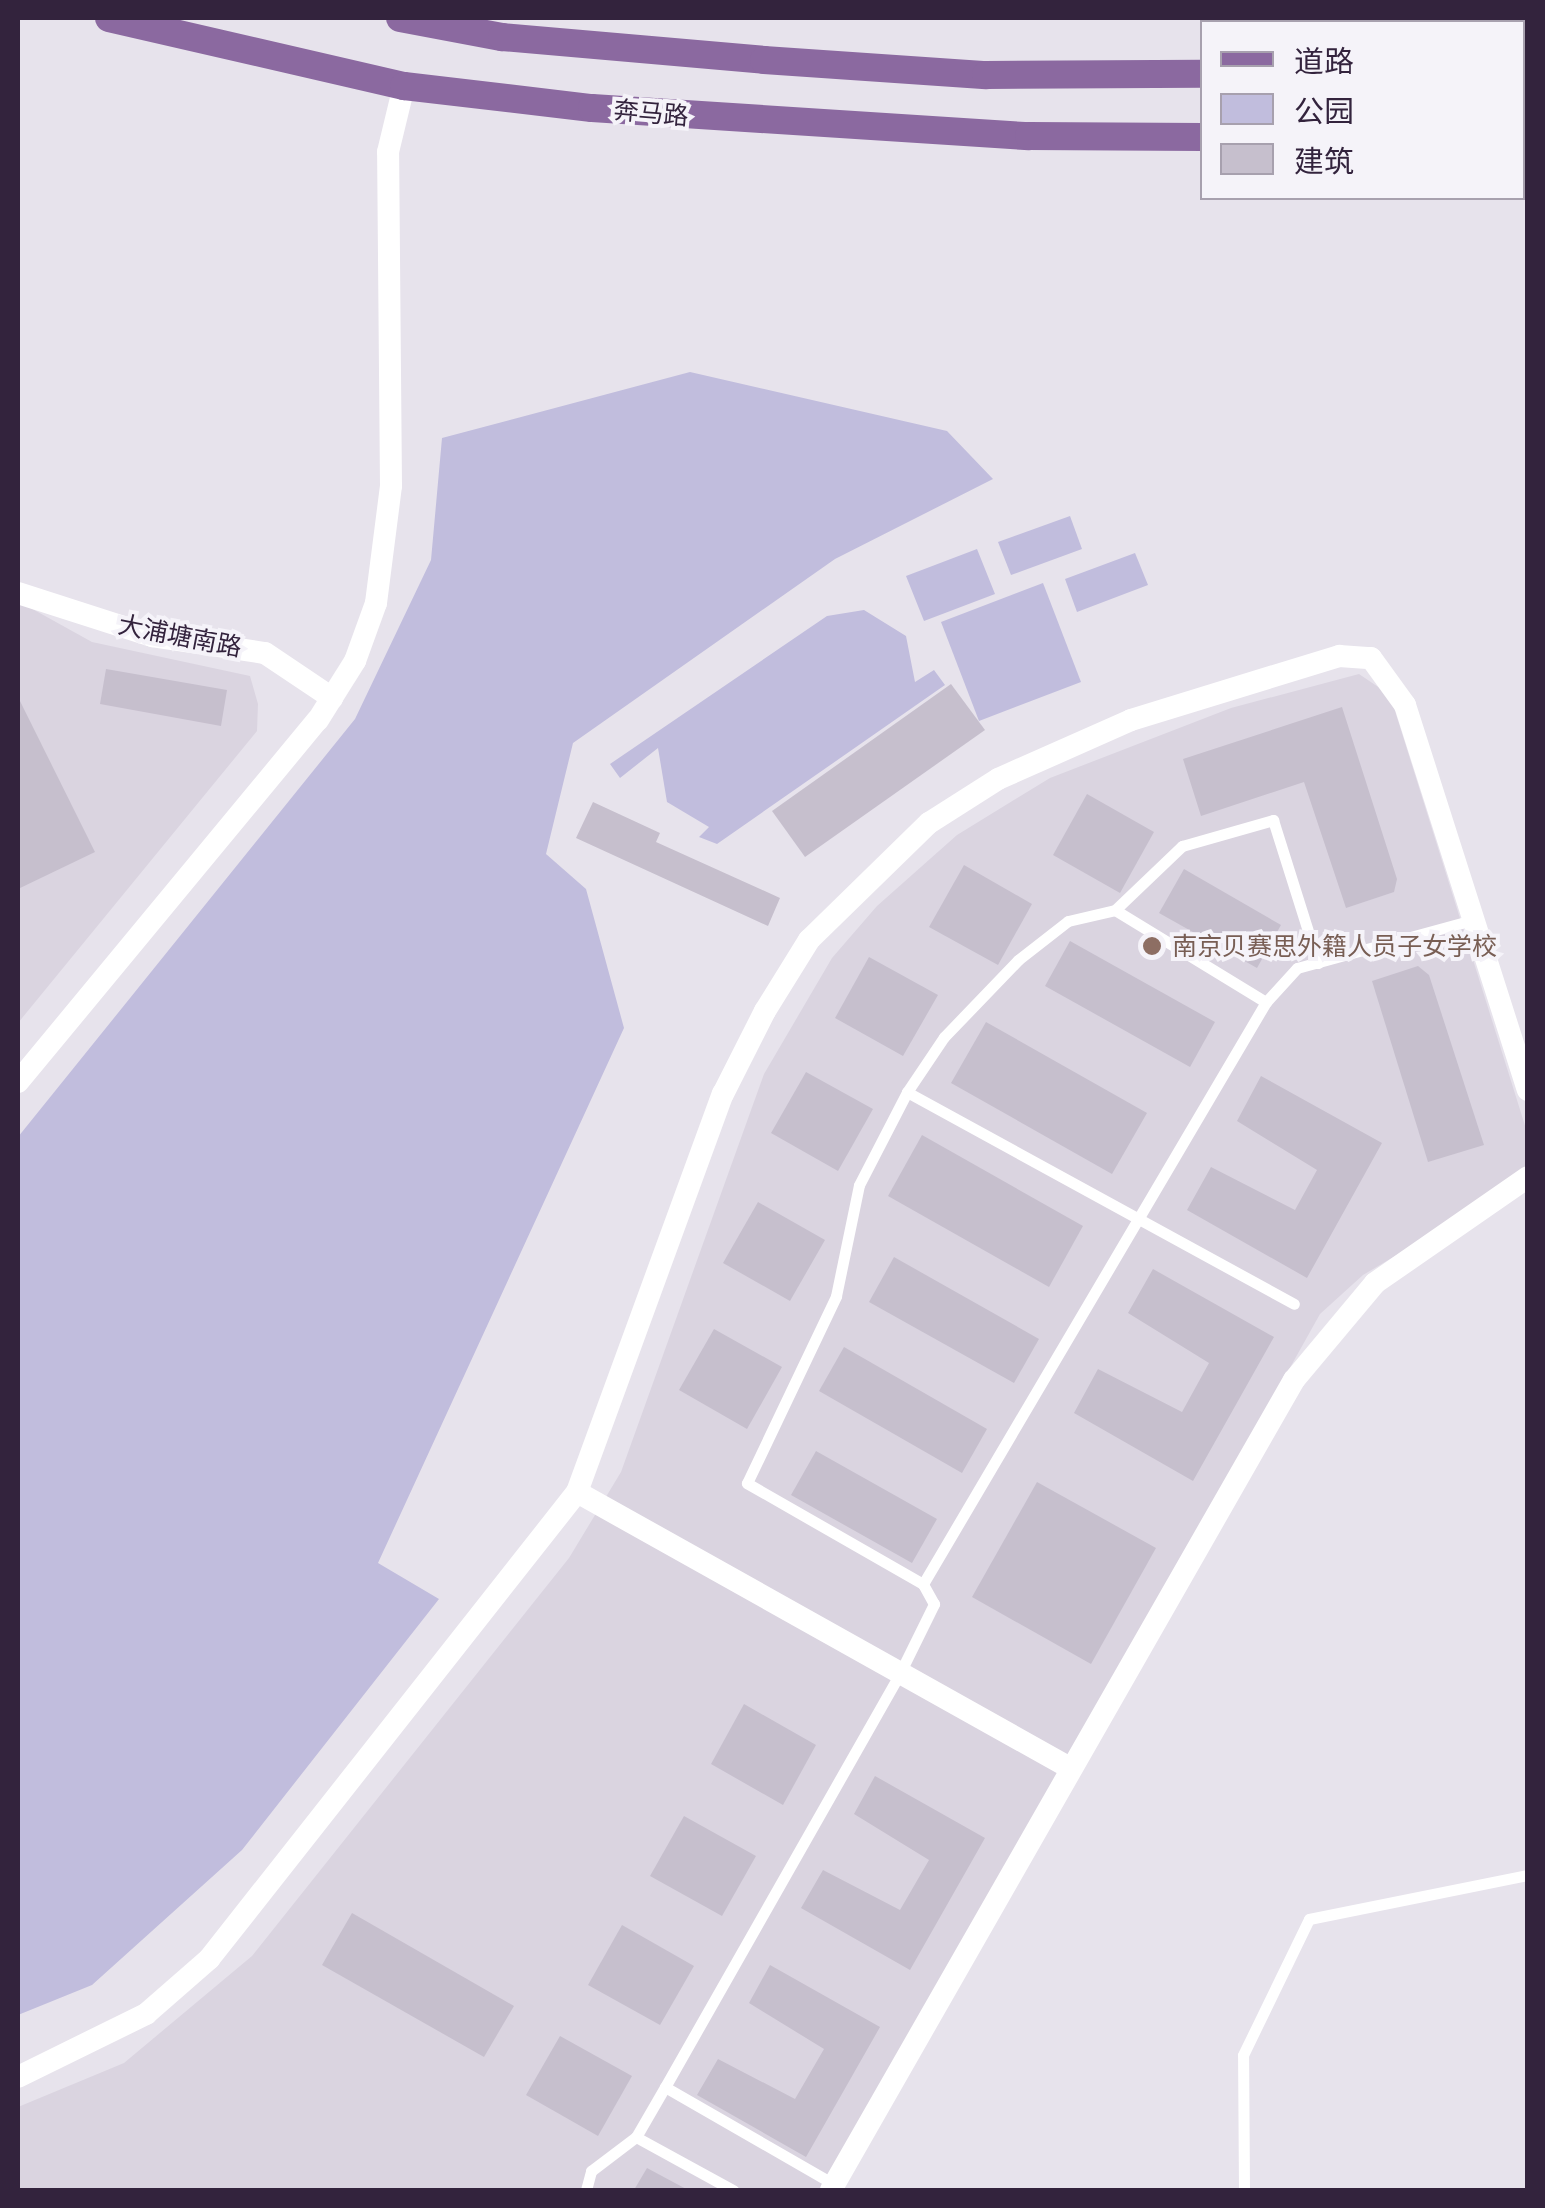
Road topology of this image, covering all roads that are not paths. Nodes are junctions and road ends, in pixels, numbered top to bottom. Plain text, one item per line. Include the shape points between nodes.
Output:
1 (108, 18) edge
2 (400, 18) edge
3 (1200, 74) edge
4 (404, 86) junction
5 (1200, 137) edge
6 (18, 593) edge
7 (332, 698) junction
8 (1115, 910) junction
9 (1473, 920) junction
10 (1318, 963) junction
11 (1266, 1002) junction
12 (18, 1082) edge
13 (1528, 1090) edge
14 (906, 1092) junction
15 (1528, 1177) edge
16 (1138, 1218) junction
17 (1294, 1304) dead end
18 (578, 1492) junction
19 (923, 1584) junction
20 (902, 1671) junction
21 (1070, 1768) junction
22 (1528, 1875) edge
23 (18, 2077) edge
24 (665, 2088) junction
25 (636, 2137) junction
26 (832, 2187) edge
27 (586, 2190) edge
28 (733, 2190) edge
29 (1244, 2190) edge

1 - 4 main road, 奔马路
2 - 3 main road via 502,37 764,60 986,75
4 - 5 main road, 奔马路 via 776,123
4 - 7 street via 388,152 390,486 376,603
6 - 7 street, 大浦塘南路 via 152,636 265,653
7 - 12 street
8 - 10 lane via 1182,846 1274,820
8 - 11 lane
8 - 14 lane via 1068,921 1018,960 944,1037
9 - 10 lane
9 - 13 street
9 - 18 street via 1406,705 1371,658 1340,656 1149,714 984,788 869,873 765,1010 723,1094
10 - 11 lane via 1297,968
11 - 16 lane
14 - 16 lane
14 - 19 lane via 859,1185 836,1296 747,1483
15 - 21 street via 1425,1244 1327,1332
16 - 17 lane
16 - 19 lane
18 - 20 street
18 - 23 street via 209,1959 146,2014
19 - 20 lane via 934,1604
20 - 21 street
20 - 24 lane
21 - 26 street
22 - 29 lane via 1309,1919 1243,2055
24 - 25 lane
24 - 26 lane
25 - 27 lane via 591,2172
25 - 28 lane

